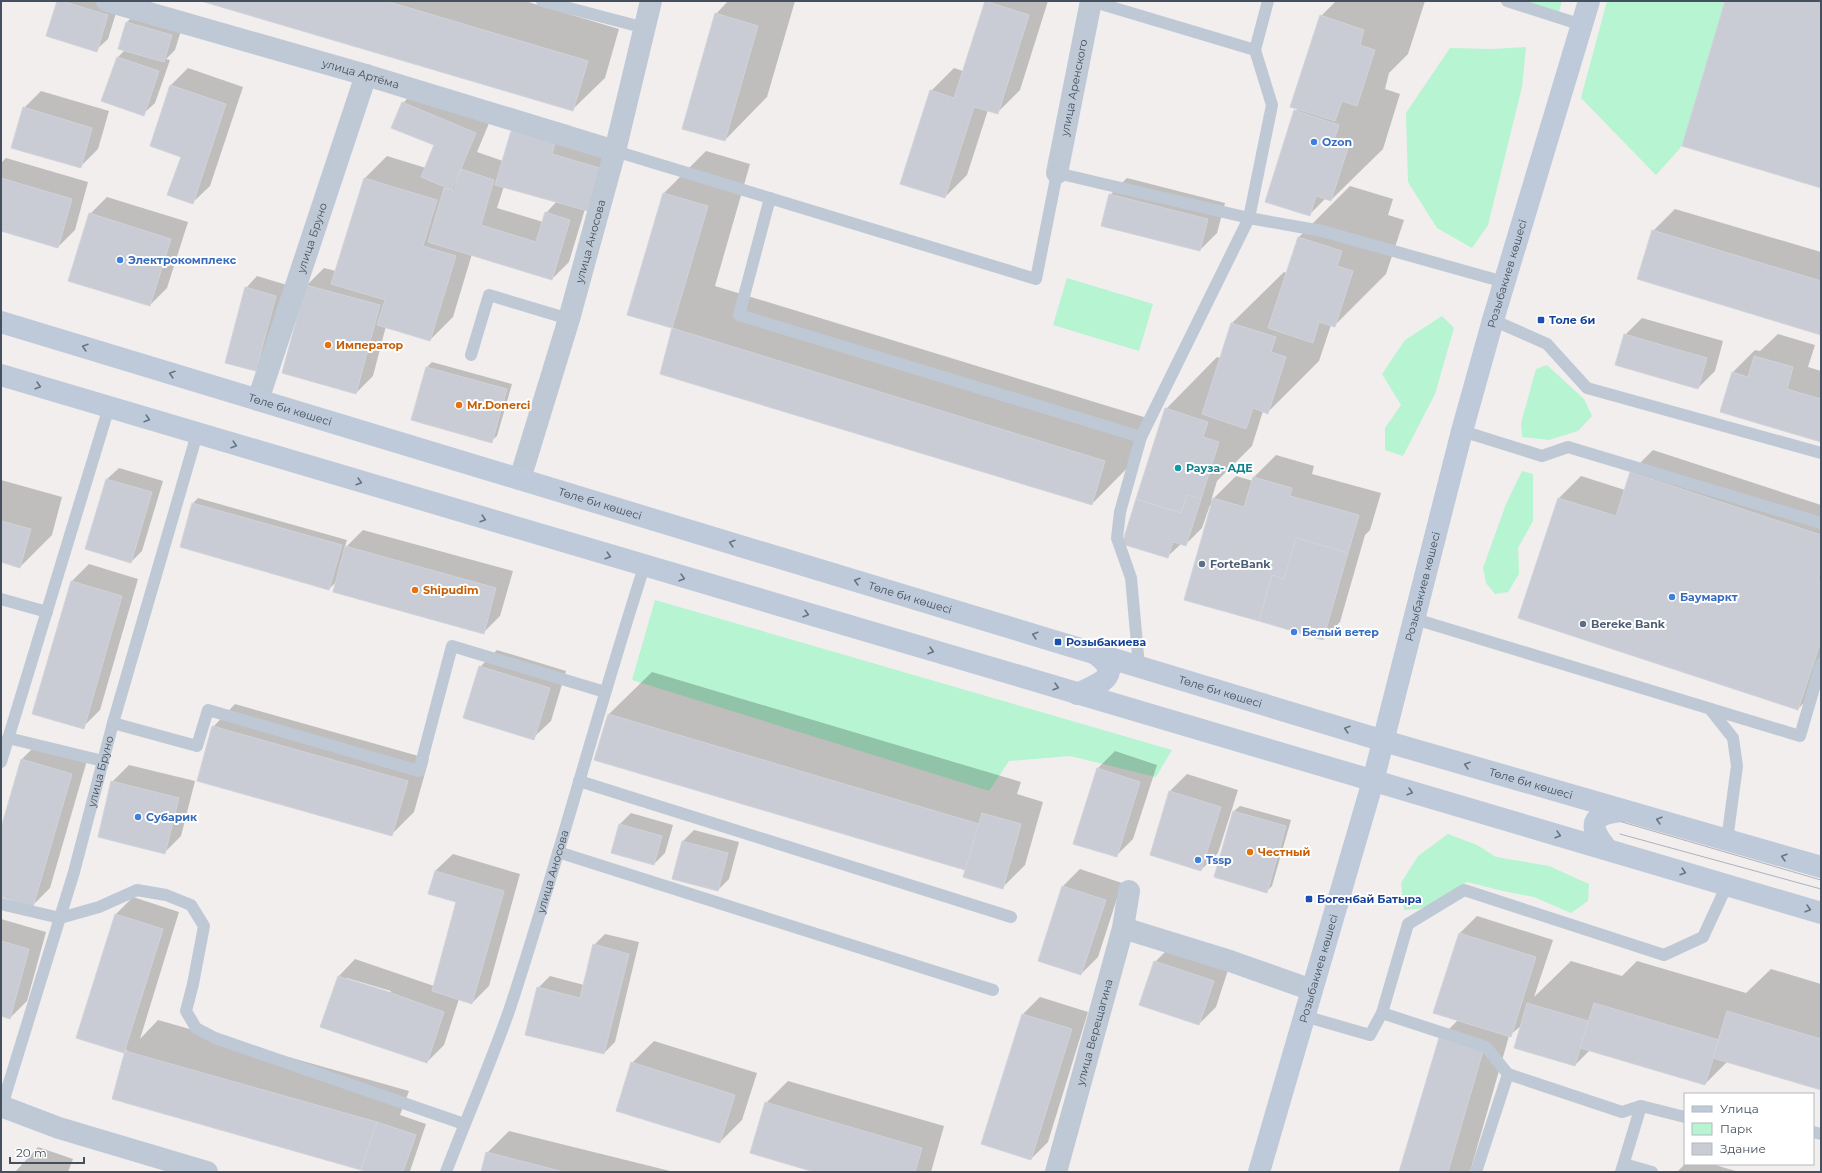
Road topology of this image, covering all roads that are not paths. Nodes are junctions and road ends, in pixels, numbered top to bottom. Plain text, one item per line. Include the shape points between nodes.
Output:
1 (107, 1) edge
2 (542, 1) edge
3 (651, 1) edge
4 (1091, 1) edge
5 (1268, 1) edge
6 (1507, 1) edge
7 (1589, 1) edge
8 (1582, 25) junction
9 (645, 28) junction
10 (1255, 50) junction
11 (366, 76) junction
12 (615, 151) junction
13 (1057, 173) junction
14 (770, 198) junction
15 (1249, 218) junction
16 (1504, 282) junction
17 (569, 319) junction
18 (1493, 320) junction
19 (1, 322) edge
20 (471, 355) dead end
21 (1, 375) edge
22 (258, 400) junction
23 (109, 407) junction
24 (1462, 431) junction
25 (197, 434) junction
26 (1141, 437) junction
27 (1821, 453) edge
28 (520, 479) junction
29 (1821, 523) edge
30 (644, 566) junction
31 (1, 599) edge
32 (47, 612) junction
33 (1415, 619) junction
34 (1094, 653) junction
35 (1821, 664) edge
36 (1139, 666) junction
37 (605, 692) junction
38 (1077, 694) junction
39 (1710, 709) junction
40 (113, 723) junction
41 (8, 738) junction
42 (1384, 741) junction
43 (103, 761) junction
44 (1, 762) edge
45 (579, 781) junction
46 (1373, 781) junction
47 (1626, 811) junction
48 (1727, 840) junction
49 (1607, 849) junction
50 (558, 852) junction
51 (1821, 867) edge
52 (1727, 885) junction
53 (1129, 891) dead end
54 (1, 904) edge
55 (1821, 913) edge
56 (1011, 917) dead end
57 (60, 918) junction
58 (1123, 928) junction
59 (992, 990) dead end
60 (1312, 990) junction
61 (1382, 1013) junction
62 (1304, 1016) junction
63 (1508, 1074) junction
64 (1641, 1106) junction
65 (1, 1107) edge
66 (1684, 1118) edge
67 (464, 1124) junction
68 (1622, 1168) edge
69 (207, 1172) edge
70 (446, 1172) edge
71 (1056, 1172) edge
72 (1259, 1172) edge
73 (1476, 1172) edge
74 (1652, 1172) edge

1 - 11 street, улица Артёма
2 - 9 lane
3 - 9 street, улица Аносова
4 - 10 lane
4 - 13 street, улица Аренского
5 - 10 lane
6 - 8 lane
7 - 8 main road, Розыбакиев көшесі
8 - 16 main road, Розыбакиев көшесі
9 - 12 street, улица Аносова
10 - 15 lane via 1272,105
11 - 12 street, улица Артёма
11 - 22 street, улица Бруно
12 - 14 lane
12 - 17 street, улица Аносова
13 - 14 lane via 1036,279
13 - 15 lane
14 - 26 lane via 739,315
15 - 16 lane via 1322,231
15 - 26 lane
16 - 18 main road, Розыбакиев көшесі
17 - 20 lane via 489,294
17 - 28 street, улица Аносова
18 - 24 main road, Розыбакиев көшесі
18 - 27 lane via 1548,344 1587,388
22 -> 19 main road, Төле би көшесі
21 -> 23 main road
22 - 28 main road, Төле би көшесі
23 -> 25 main road
23 - 32 lane
24 - 29 lane via 1542,456 1568,447
24 - 33 main road, Розыбакиев көшесі
25 -> 30 main road
25 - 40 lane, улица Бруно
26 - 36 lane via 1120,512 1117,538 1131,578
34 -> 28 main road, Төле би көшесі
30 - 37 lane, улица Аносова
30 -> 38 main road
31 - 32 lane
32 - 41 lane
33 - 39 lane
33 - 42 main road, Розыбакиев көшесі
34 - 36 main road, Төле би көшесі
34 - 38 main road via 1105,660 1108,666 1107,678
35 - 39 lane via 1800,736
42 -> 36 main road, Төле би көшесі
37 - 40 lane via 452,646 419,771 208,710 197,746
37 - 45 lane, улица Аносова
38 - 46 main road
39 - 48 lane via 1732,738 1737,766
40 - 43 lane, улица Бруно
41 - 43 lane
41 - 44 lane
42 - 46 main road, Розыбакиев көшесі
47 -> 42 main road, Төле би көшесі
43 - 57 lane, улица Бруно
45 - 50 lane, улица Аносова
45 - 56 lane
46 -> 49 main road
46 - 60 main road, Розыбакиев көшесі
48 -> 47 main road, Төле би көшесі
47 - 49 main road via 1610,812 1599,817 1595,825 1596,832
51 -> 48 main road, Төле би көшесі
49 -> 52 main road
50 - 59 lane
50 - 67 lane, улица Аносова via 509,1009
52 -> 55 main road
52 - 61 lane via 1703,937 1664,955 1464,890 1408,924
53 - 58 street, улица Верещагина
54 - 57 lane
57 - 65 lane, улица Бруно
57 - 67 lane via 99,906 137,890 166,895 191,905 204,926 186,1011 196,1028 215,1038
58 - 60 street
58 - 71 street, улица Верещагина
60 - 62 main road, Розыбакиев көшесі
61 - 62 lane via 1370,1035
61 - 63 lane via 1486,1047
62 - 72 main road, Розыбакиев көшесі
63 - 64 lane via 1622,1112
63 - 73 lane
64 - 66 lane
64 - 68 lane
65 - 69 street via 59,1128
67 - 70 lane, улица Аносова
68 - 74 lane

